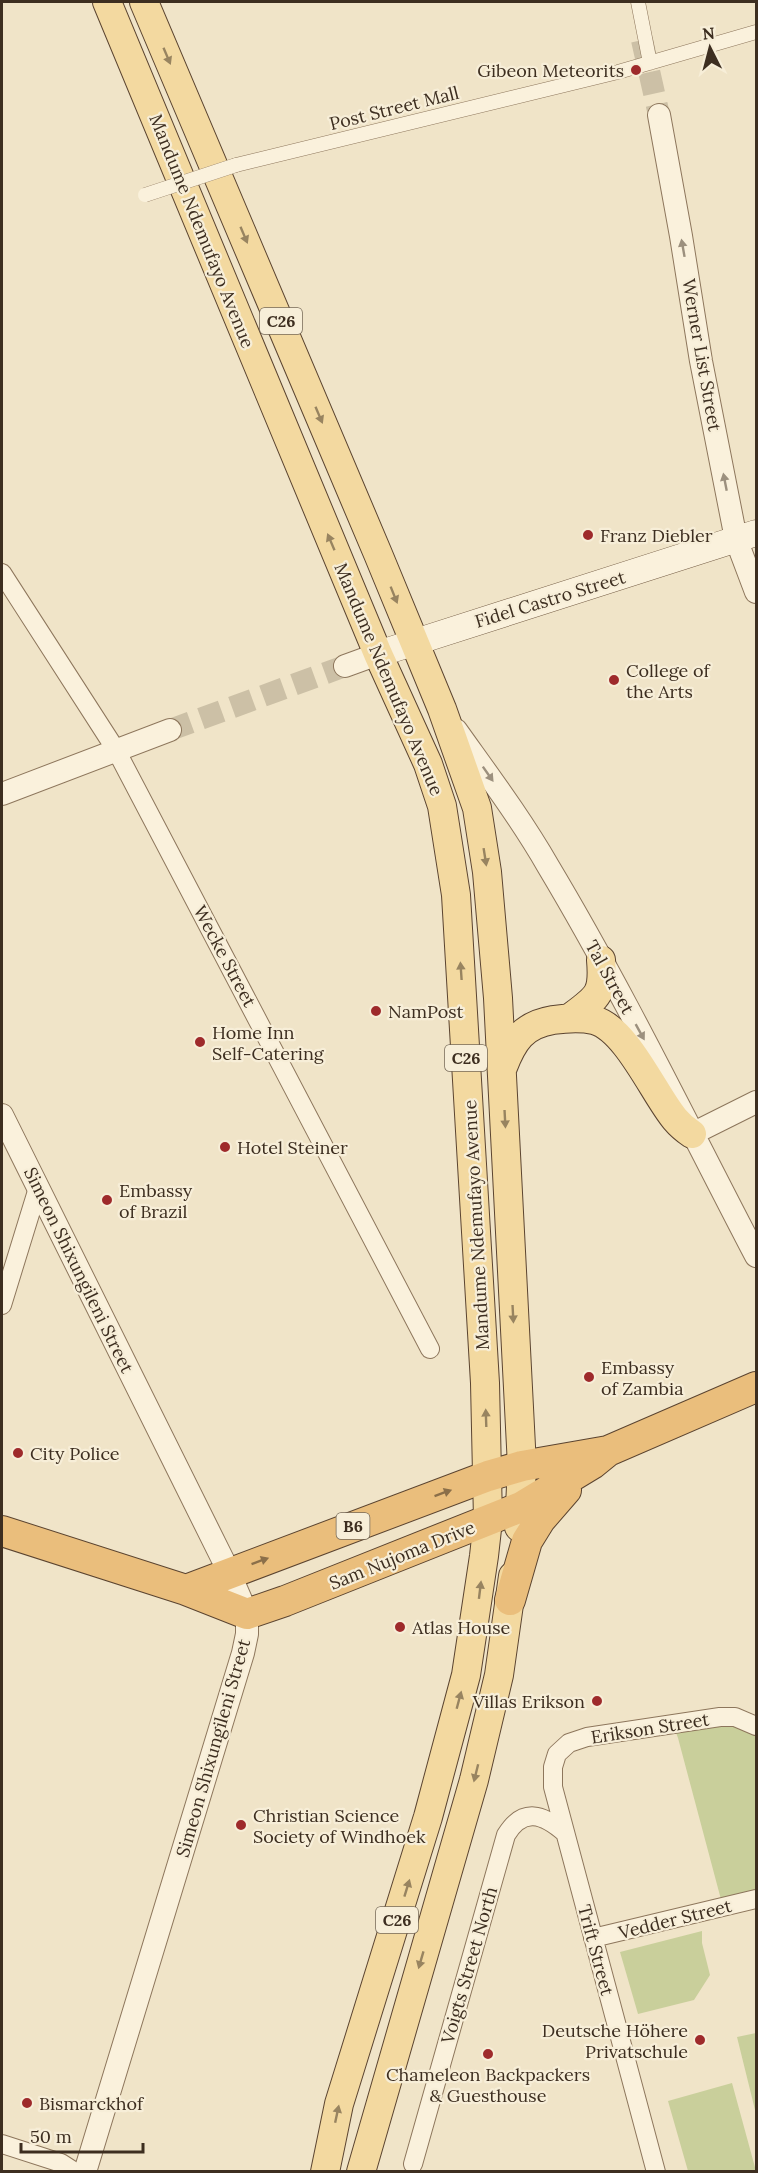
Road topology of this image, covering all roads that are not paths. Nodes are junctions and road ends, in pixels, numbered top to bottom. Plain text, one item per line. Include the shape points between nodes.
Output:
1 (107, 2) edge
2 (144, 2) edge
3 (638, 2) edge
4 (756, 32) edge
5 (650, 63) junction
6 (659, 115) tunnel mouth
7 (145, 195) dead end
8 (746, 536) edge
9 (2, 573) edge
10 (756, 592) edge
11 (413, 642) junction
12 (378, 654) junction
13 (345, 666) tunnel mouth
14 (442, 710) junction
15 (170, 730) tunnel mouth
16 (116, 750) junction
17 (2, 794) edge
18 (600, 960) junction
19 (571, 1017) junction
20 (502, 1069) junction
21 (756, 1102) edge
22 (2, 1115) edge
23 (692, 1134) junction
24 (38, 1188) junction
25 (756, 1256) edge
26 (2, 1305) edge
27 (430, 1349) dead end
28 (756, 1387) edge
29 (600, 1458) junction
30 (522, 1467) junction
31 (488, 1476) junction
32 (521, 1507) junction
33 (488, 1520) junction
34 (2, 1532) edge
35 (229, 1572) junction
36 (186, 1590) junction
37 (510, 1600) junction
38 (247, 1614) junction
39 (756, 1726) edge
40 (565, 1833) junction
41 (756, 1899) edge
42 (593, 1938) junction
43 (2, 2144) edge
44 (413, 2164) dead end
45 (75, 2172) edge
46 (85, 2172) edge
47 (325, 2172) edge
48 (361, 2172) edge
49 (656, 2172) edge

12 -> 1 main road, Mandume Ndemufayo Avenue / C26
2 -> 11 main road, Mandume Ndemufayo Avenue / C26
3 - 5 street
4 - 5 street, Post Street Mall
5 - 7 street, Post Street Mall, bridge via 236,165
8 -> 6 street, Werner List Street via 700,361
8 - 10 street, Werner List Street
8 - 11 main road, Fidel Castro Street
9 - 16 street, Wecke Street
11 - 12 main road, Fidel Castro Street
11 - 14 main road, Mandume Ndemufayo Avenue / C26
12 - 13 street, Fidel Castro Street
31 -> 12 main road, Mandume Ndemufayo Avenue / C26 via 456,895 442,806 428,764
14 -> 18 street, Tal Street via 519,820
14 -> 20 main road, Mandume Ndemufayo Avenue / C26 via 477,808 487,872
15 - 16 street
16 - 17 street
16 - 27 street, Wecke Street
18 - 19 main road via 603,983 595,998
18 -> 23 street, Tal Street
19 - 20 main road via 527,1030 514,1042
19 - 23 main road via 597,1021 622,1040 674,1118
20 -> 30 main road, Mandume Ndemufayo Avenue / C26
21 - 23 street
22 - 24 street, Simeon Shixungileni Street
23 - 25 street, Tal Street
24 - 26 street
24 - 35 street, Simeon Shixungileni Street
28 - 29 highway, Sam Nujoma Drive / B6
29 - 30 highway, Sam Nujoma Drive / B6
29 - 32 highway, Sam Nujoma Drive / B6
29 - 37 highway via 540,1520 527,1541
30 - 31 highway, Sam Nujoma Drive / B6
30 - 32 main road, Mandume Ndemufayo Avenue / C26
31 - 33 main road, Mandume Ndemufayo Avenue / C26
35 -> 31 highway, Sam Nujoma Drive / B6
32 - 33 highway, Sam Nujoma Drive / B6
32 - 37 main road, Mandume Ndemufayo Avenue / C26
33 - 38 highway, Sam Nujoma Drive / B6
47 -> 33 main road, Mandume Ndemufayo Avenue / C26 via 339,2104 428,1817 466,1674
34 - 36 highway
35 - 36 highway, Sam Nujoma Drive / B6
35 - 38 street, Simeon Shixungileni Street
36 - 38 highway
37 -> 48 main road, Mandume Ndemufayo Avenue / C26 via 499,1675 474,1780
38 - 46 street, Simeon Shixungileni Street via 243,1653
39 - 40 street, Erikson Street via 735,1717 720,1717 586,1737 569,1743 557,1754 553,1767 553,1787
40 - 42 street, Trift Street
40 - 44 street, Voigts Street North via 542,1817 525,1817 513,1823 506,1835
41 - 42 street, Vedder Street
42 - 49 street, Trift Street
43 - 45 street via 61,2163

